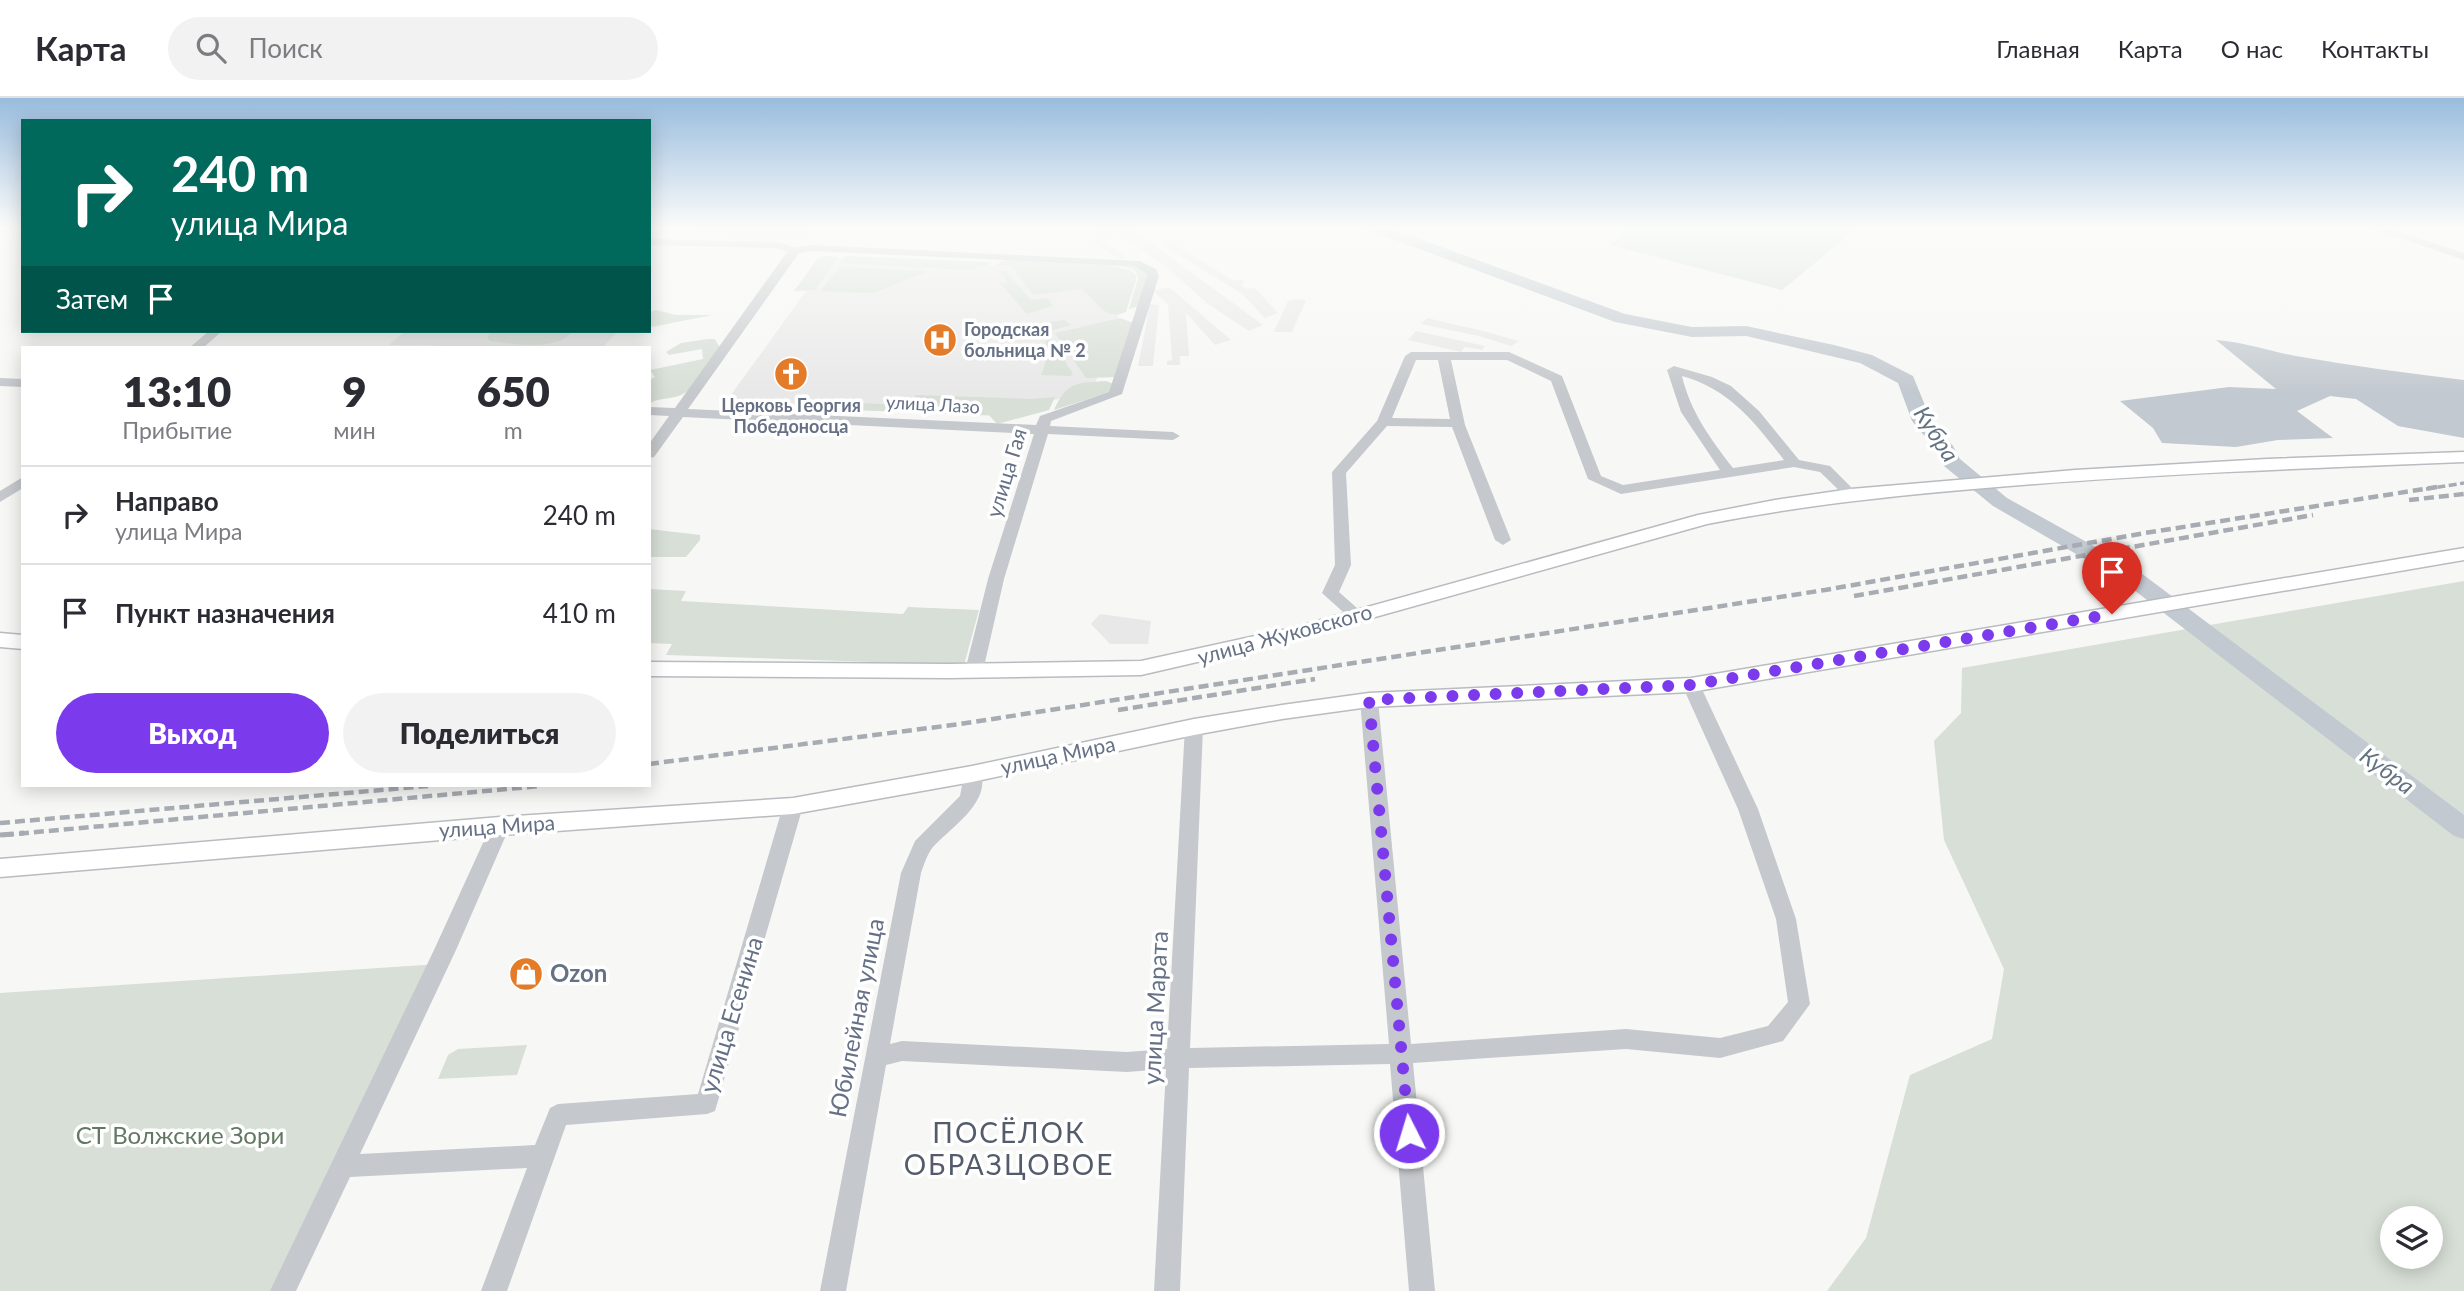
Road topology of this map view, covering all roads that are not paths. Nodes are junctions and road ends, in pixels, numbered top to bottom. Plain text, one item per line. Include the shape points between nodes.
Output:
1 (773, 283) edge
2 (1151, 283) edge
3 (214, 333) edge
4 (197, 346) edge
5 (1444, 356) junction
6 (0, 382) edge
7 (21, 383) edge
8 (651, 411) edge
9 (681, 413) junction
10 (1383, 422) junction
11 (1458, 424) junction
12 (1043, 429) junction
13 (1173, 436) dead end
14 (651, 451) edge
15 (2464, 457) edge
16 (1794, 463) junction
17 (1729, 473) junction
18 (21, 482) edge
19 (1851, 495) junction
20 (0, 498) edge
21 (1503, 540) dead end
22 (2464, 554) edge
23 (1358, 617) junction
24 (0, 640) edge
25 (21, 642) edge
26 (651, 669) edge
27 (974, 671) junction
28 (1691, 685) junction
29 (1369, 700) junction
30 (1194, 727) junction
31 (972, 774) junction
32 (793, 806) junction
33 (500, 826) junction
34 (0, 868) edge
35 (1402, 1054) junction
36 (875, 1058) junction
37 (1180, 1058) junction
38 (543, 1156) junction
39 (342, 1166) junction
40 (283, 1291) edge
41 (494, 1291) edge
42 (833, 1291) edge
43 (1167, 1291) edge
44 (1422, 1291) edge

1 - 9 street
2 - 12 street, улица Гая via 1115,394 1045,419
3 - 4 street
5 - 10 street via 1412,356
5 - 11 street
5 - 17 street via 1509,356 1557,379 1595,479 1621,490
6 - 7 street
8 - 9 street, улица Лазо
9 - 12 street, улица Лазо
9 - 14 street
10 - 11 street
10 - 23 street via 1339,472 1343,565 1330,593
11 - 21 street
12 - 13 street, улица Лазо
12 - 27 street, улица Гая via 993,590
15 - 19 main road, улица Жуковского via 2075,475
16 - 17 street
16 - 17 street via 1726,388 1674,370 1678,393 1694,426
16 - 19 street via 1825,469
18 - 20 street
19 - 23 main road, улица Жуковского via 1704,519
22 - 28 main road, улица Мира
23 - 27 main road, улица Жуковского via 1141,668
24 - 25 main road
26 - 27 main road, улица Жуковского
28 - 29 main road, улица Мира
28 - 35 street via 1748,809 1786,919 1799,1004 1775,1034 1720,1048 1626,1039
29 - 30 main road, улица Мира
29 - 35 street
30 - 31 main road, улица Мира
30 - 37 street, улица Марата
31 - 32 main road, улица Мира
31 - 36 street, Юбилейная улица via 970,799 922,846 911,873
32 - 33 main road, улица Мира
32 - 38 street, улица Есенина via 707,1104 558,1115
33 - 34 main road, улица Мира
33 - 39 street
35 - 37 street
35 - 44 street
36 - 37 street via 902,1051 1127,1062
36 - 42 street, Юбилейная улица
37 - 43 street, улица Марата
38 - 39 street
38 - 41 street, улица Есенина
39 - 40 street

